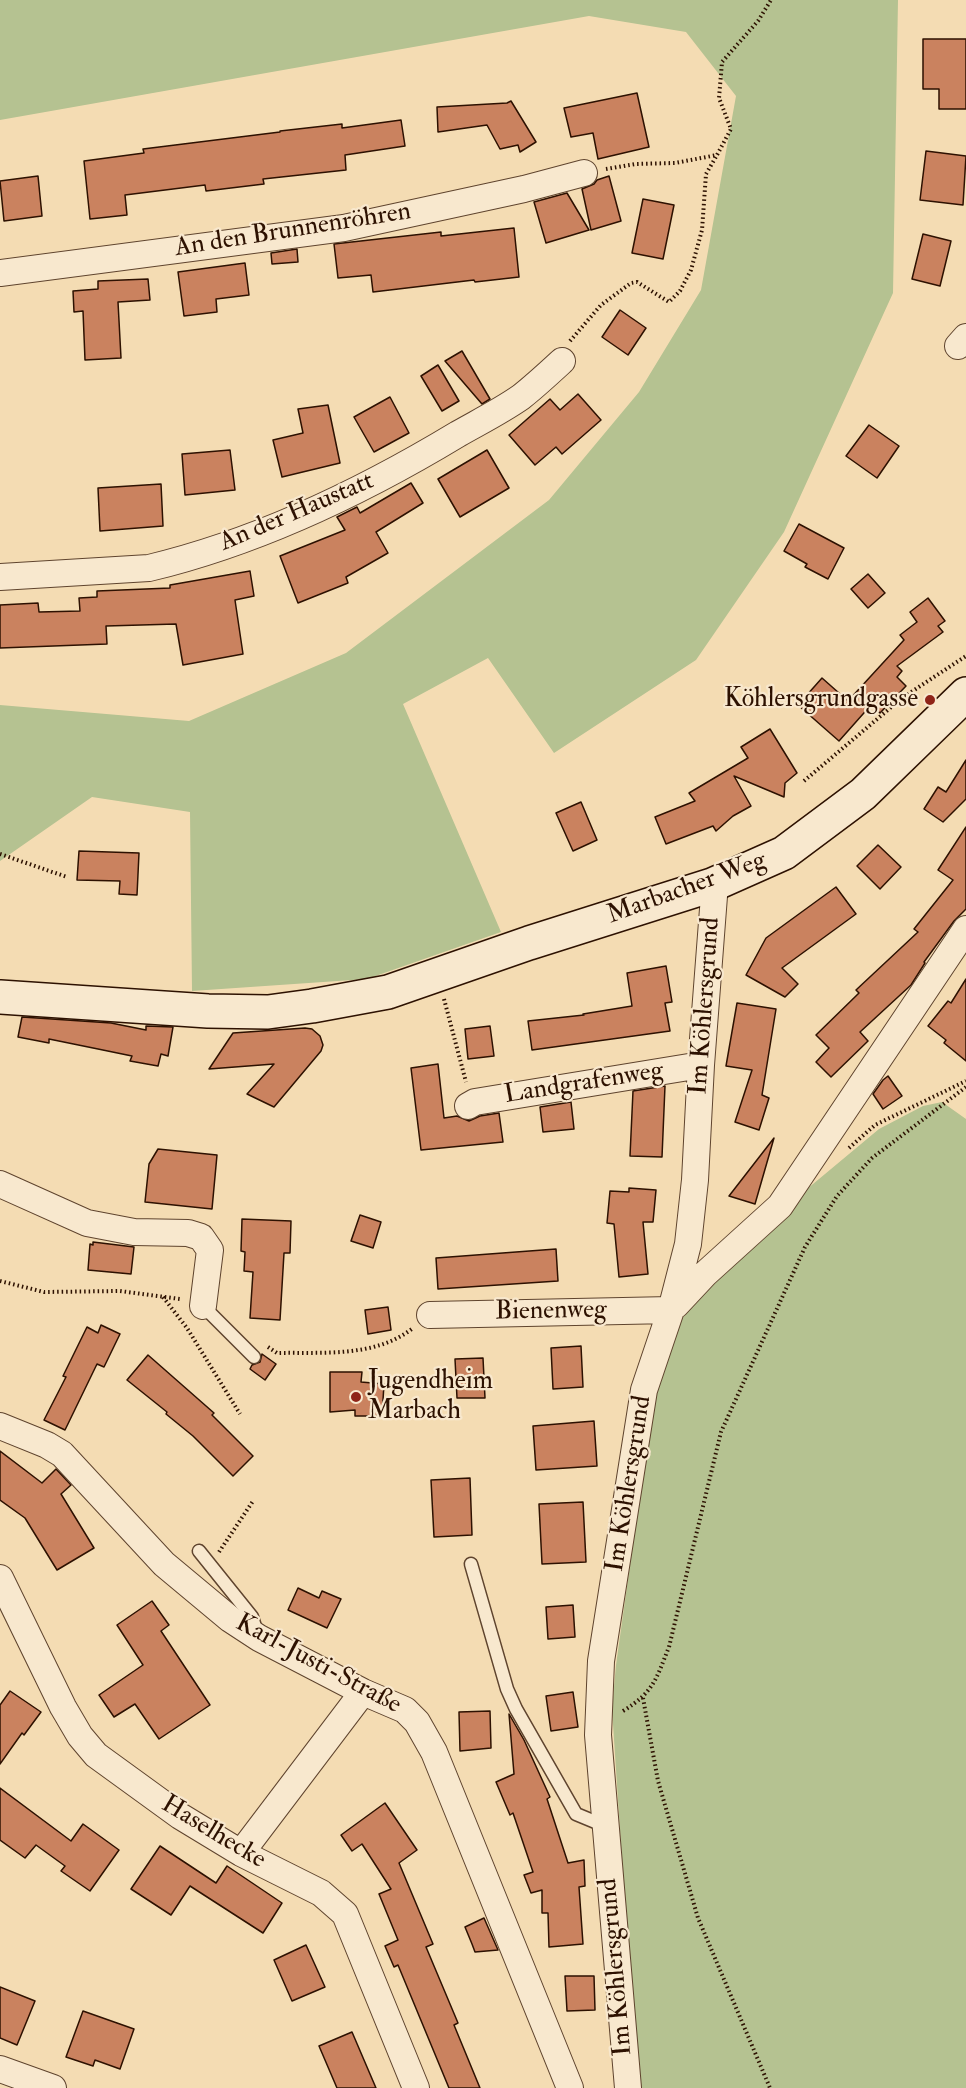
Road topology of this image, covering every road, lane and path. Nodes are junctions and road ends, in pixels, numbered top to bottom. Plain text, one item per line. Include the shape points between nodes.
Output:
1 (771, 0) edge
2 (717, 155) junction
3 (584, 173) joint
4 (0, 273) edge
5 (562, 361) joint
6 (0, 577) edge
7 (966, 656) edge
8 (966, 694) edge
9 (804, 781) dead end
10 (0, 854) edge
11 (67, 877) dead end
12 (712, 885) junction
13 (966, 929) edge
14 (0, 997) edge
15 (443, 998) dead end
16 (700, 1065) junction
17 (966, 1081) edge
18 (966, 1087) edge
19 (468, 1097) joint
20 (844, 1152) dead end
21 (0, 1184) edge
22 (163, 1296) dead end
23 (203, 1306) joint
24 (671, 1310) junction
25 (430, 1315) dead end
26 (254, 1357) dead end
27 (240, 1414) dead end
28 (0, 1426) edge
29 (253, 1502) dead end
30 (199, 1551) dead end
31 (471, 1564) dead end
32 (210, 1565) junction
33 (0, 1578) edge
34 (259, 1638) junction
35 (363, 1692) junction
36 (643, 1698) junction
37 (599, 1718) junction
38 (605, 1826) junction
39 (241, 1853) junction
40 (0, 2069) edge
41 (53, 2088) edge
42 (416, 2088) edge
43 (570, 2088) edge
44 (628, 2088) edge
45 (770, 2088) edge

1 - 2 path via 722,62 719,98 731,129
2 - 3 path
2 - 5 path via 706,174 702,230 691,270 680,291 669,302 637,282 623,287 601,305 567,345
3 - 4 street, An den Brunnenröhren via 344,228
5 - 6 street, An der Haustatt via 521,396 435,448 344,497 252,536 149,568
7 - 9 path via 902,698
8 - 12 main road, Marbacher Weg via 863,794 811,834 784,853
10 - 11 path
12 - 14 main road, Marbacher Weg via 388,992 312,1006 268,1012 208,1011
12 - 16 street, Im Köhlersgrund
13 - 24 street via 780,1206
15 - 19 path
16 - 19 street, Landgrafenweg via 475,1102
16 - 24 street, Im Köhlersgrund via 688,1244
17 - 20 path via 875,1125
18 - 36 path via 872,1158 837,1196 805,1247 721,1432 669,1647 656,1680
21 - 23 street via 87,1223 135,1232 188,1233 201,1237 210,1250
22 - 27 path
23 - 26 lane
24 - 25 street, Bienenweg
24 - 37 street, Im Köhlersgrund via 644,1390 601,1661
28 - 34 street, Karl-Justi-Straße via 62,1454 164,1564
29 - 32 path
30 - 32 lane
31 - 38 lane via 516,1708 576,1814
32 - 34 lane via 252,1617
33 - 39 street, Haselhecke via 63,1707 96,1755 180,1816
34 - 35 street, Karl-Justi-Straße
35 - 39 street
35 - 43 street, Karl-Justi-Straße via 405,1710 417,1722 434,1752
36 - 37 path via 618,1714
36 - 45 path via 658,1781 698,1918
37 - 38 street, Im Köhlersgrund
38 - 44 street, Im Köhlersgrund
39 - 42 street, Haselhecke via 321,1893 345,1914
40 - 41 street

